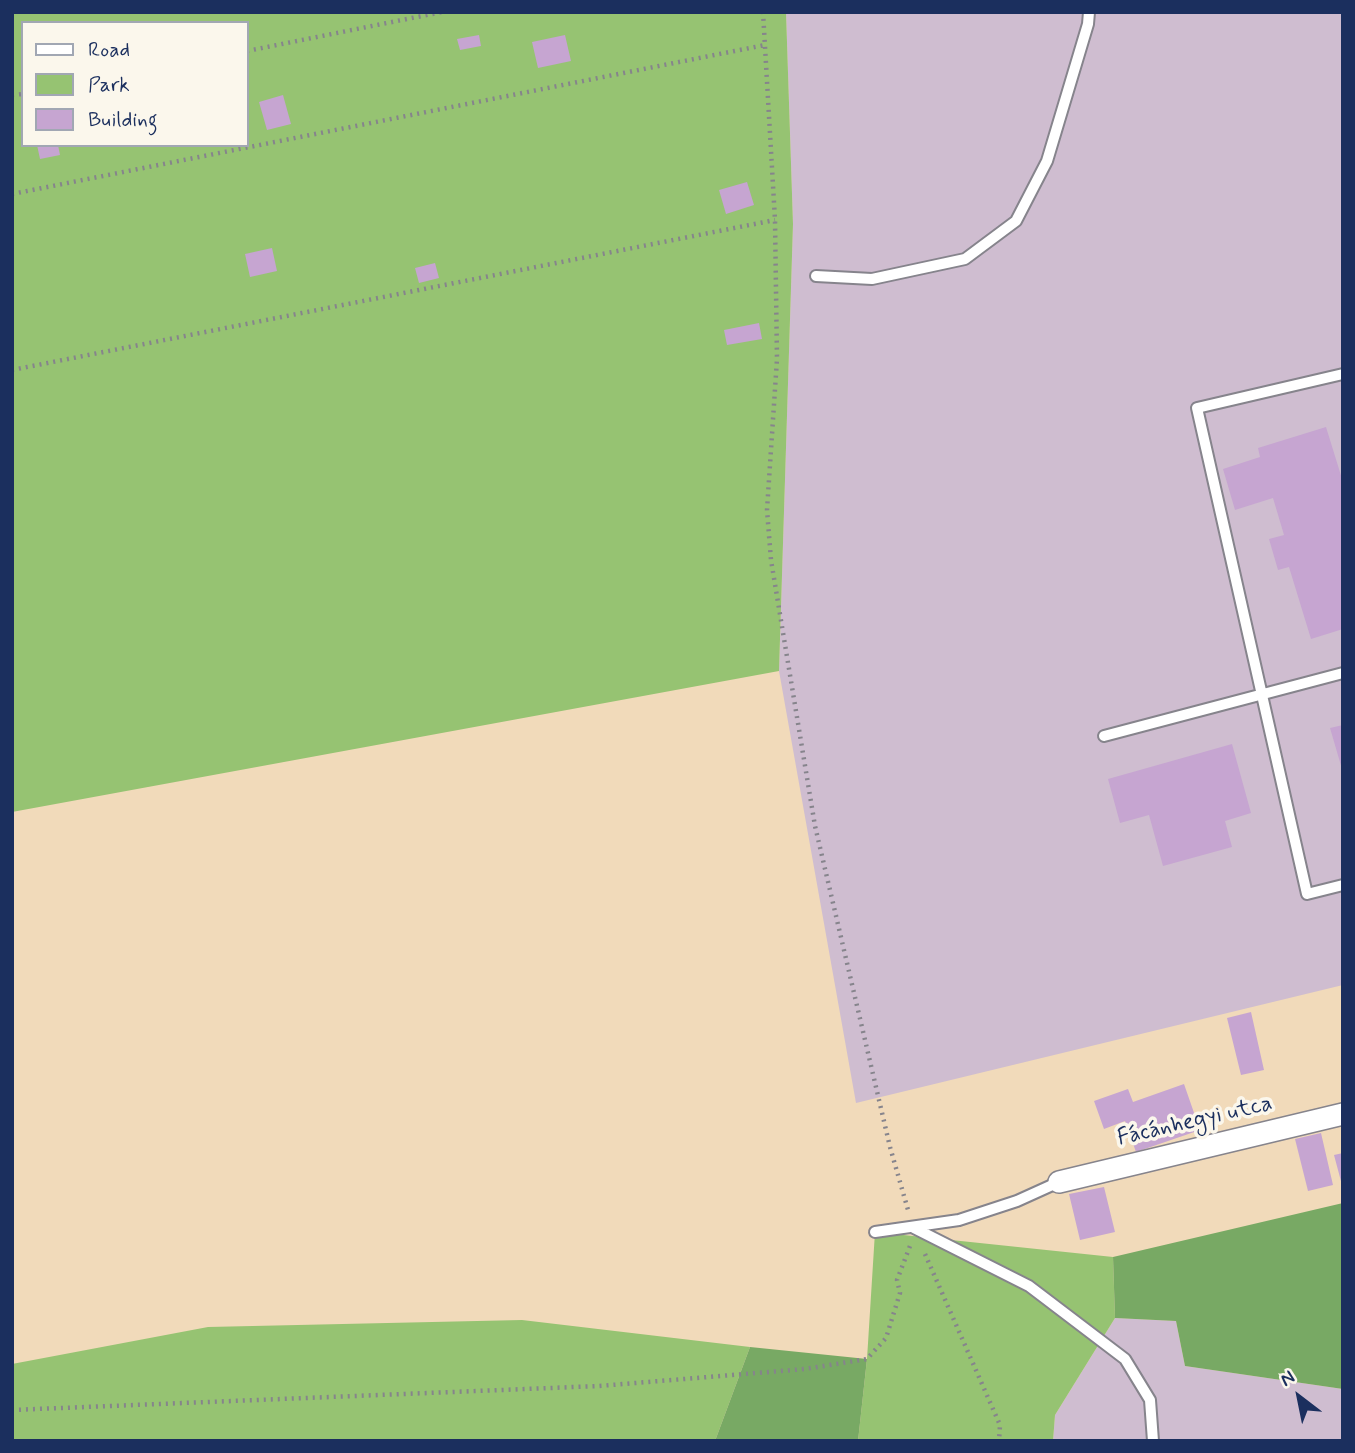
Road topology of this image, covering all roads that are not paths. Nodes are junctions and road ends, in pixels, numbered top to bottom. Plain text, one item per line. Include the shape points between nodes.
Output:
1 (1090, 12) edge
2 (816, 276) dead end
3 (1343, 374) edge
4 (1343, 673) edge
5 (1262, 694) junction
6 (1104, 736) dead end
7 (1343, 885) edge
8 (1343, 1114) edge
9 (1059, 1182) joint
10 (914, 1228) junction
11 (876, 1232) dead end
12 (1153, 1441) edge

1 - 2 lane via 1047,162 1016,221 965,260 872,279
3 - 5 lane via 1197,408
4 - 5 lane
5 - 6 lane
5 - 7 lane via 1307,894
8 - 9 street, Fácánhegyi utca
9 - 10 lane via 971,1217
10 - 11 lane
10 - 12 lane via 1029,1286 1125,1359 1150,1400

